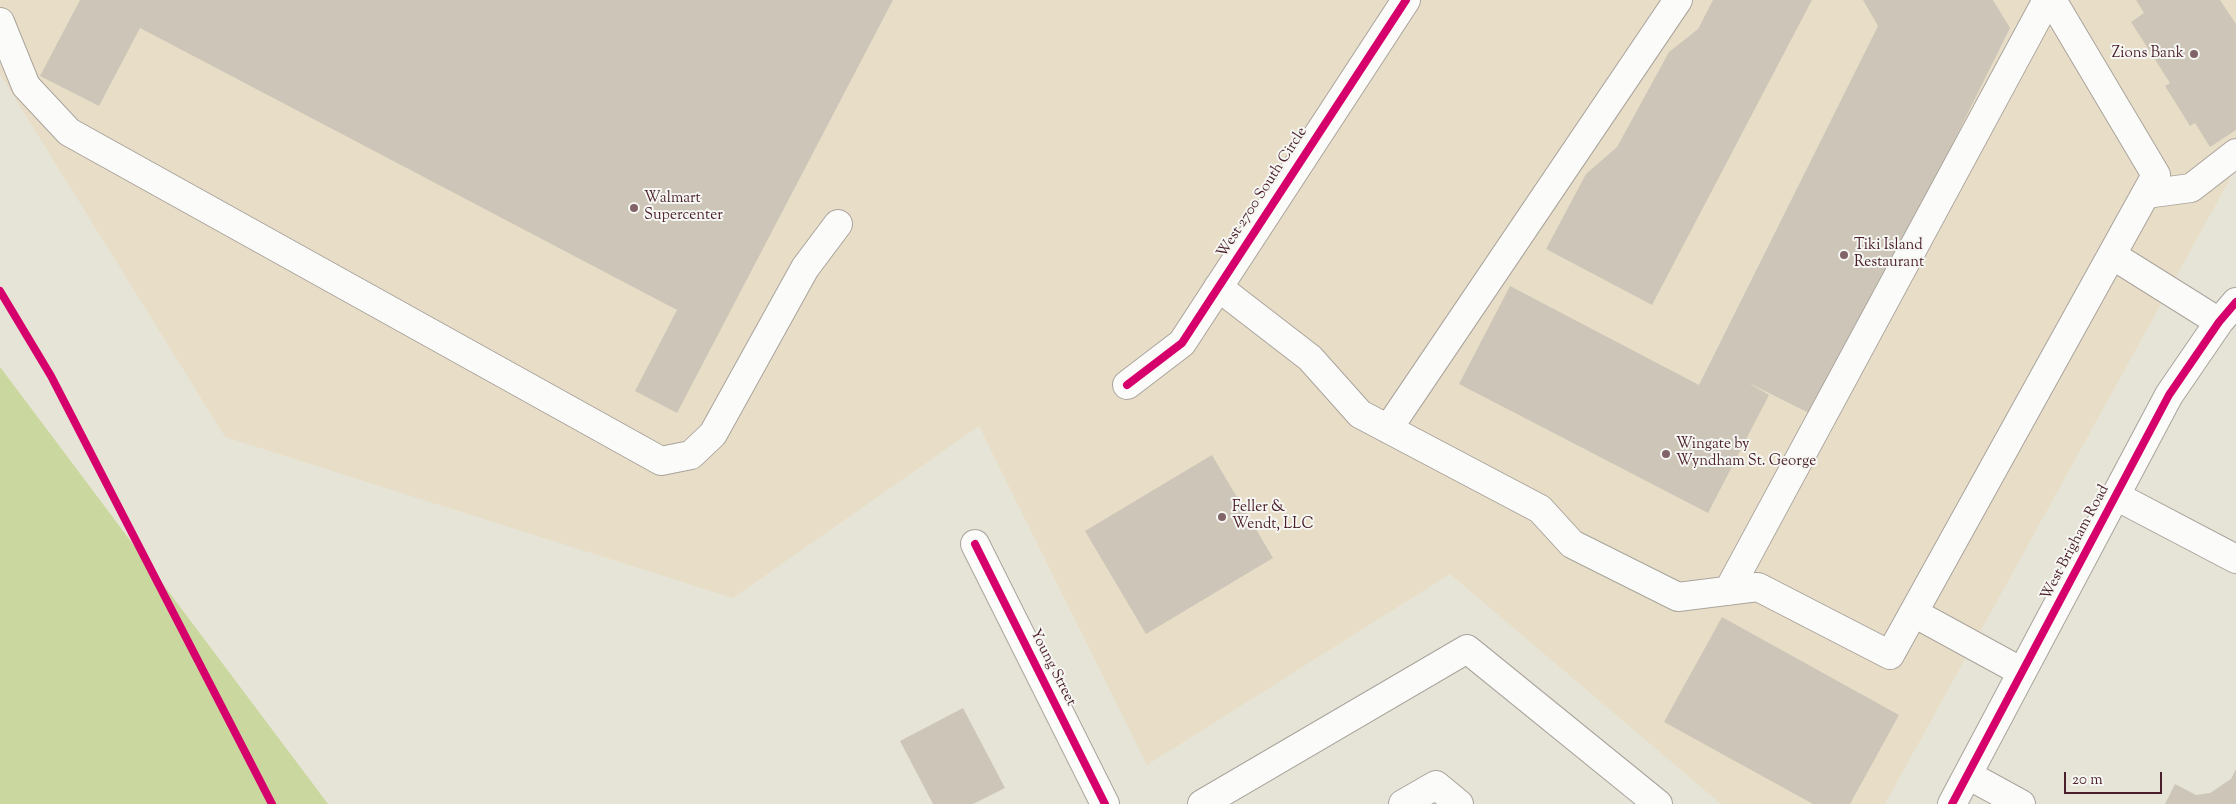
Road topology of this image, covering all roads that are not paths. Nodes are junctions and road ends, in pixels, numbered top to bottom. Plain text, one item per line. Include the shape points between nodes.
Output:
1 (1406, 0) edge
2 (1678, 0) edge
3 (2047, 0) edge
4 (2052, 0) edge
5 (0, 22) edge
6 (2236, 153) edge
7 (2146, 194) junction
8 (838, 224) dead end
9 (2112, 255) junction
10 (1218, 287) junction
11 (2228, 312) edge
12 (1127, 385) dead end
13 (1388, 429) junction
14 (2116, 496) junction
15 (975, 544) dead end
16 (2236, 559) edge
17 (1728, 591) junction
18 (1914, 612) junction
19 (2022, 672) junction
20 (1968, 775) junction
21 (1105, 804) edge
22 (1202, 804) edge
23 (1403, 804) edge
24 (1460, 804) edge
25 (1658, 804) edge
26 (1952, 804) edge
27 (2020, 804) edge

1 - 10 street, West 2700 South Circle
2 - 13 street
3 - 17 street
4 - 7 street via 2156,175
5 - 8 street via 26,86 68,132 661,461 691,455 713,434 806,268
6 - 7 street via 2191,188
7 - 9 street
9 - 11 street
9 - 18 street
10 - 12 street, West 2700 South Circle via 1182,343
10 - 13 street via 1310,358 1360,414
11 - 14 street, West Brigham Road via 2169,395
13 - 17 street via 1540,509 1572,544 1678,597
14 - 16 street
14 - 19 street, West Brigham Road
15 - 21 street, Young Street
17 - 18 street via 1758,587 1890,656
18 - 19 street
19 - 20 street, West Brigham Road
20 - 26 street, West Brigham Road
20 - 27 street
22 - 25 street via 1467,649
23 - 24 street via 1436,785

